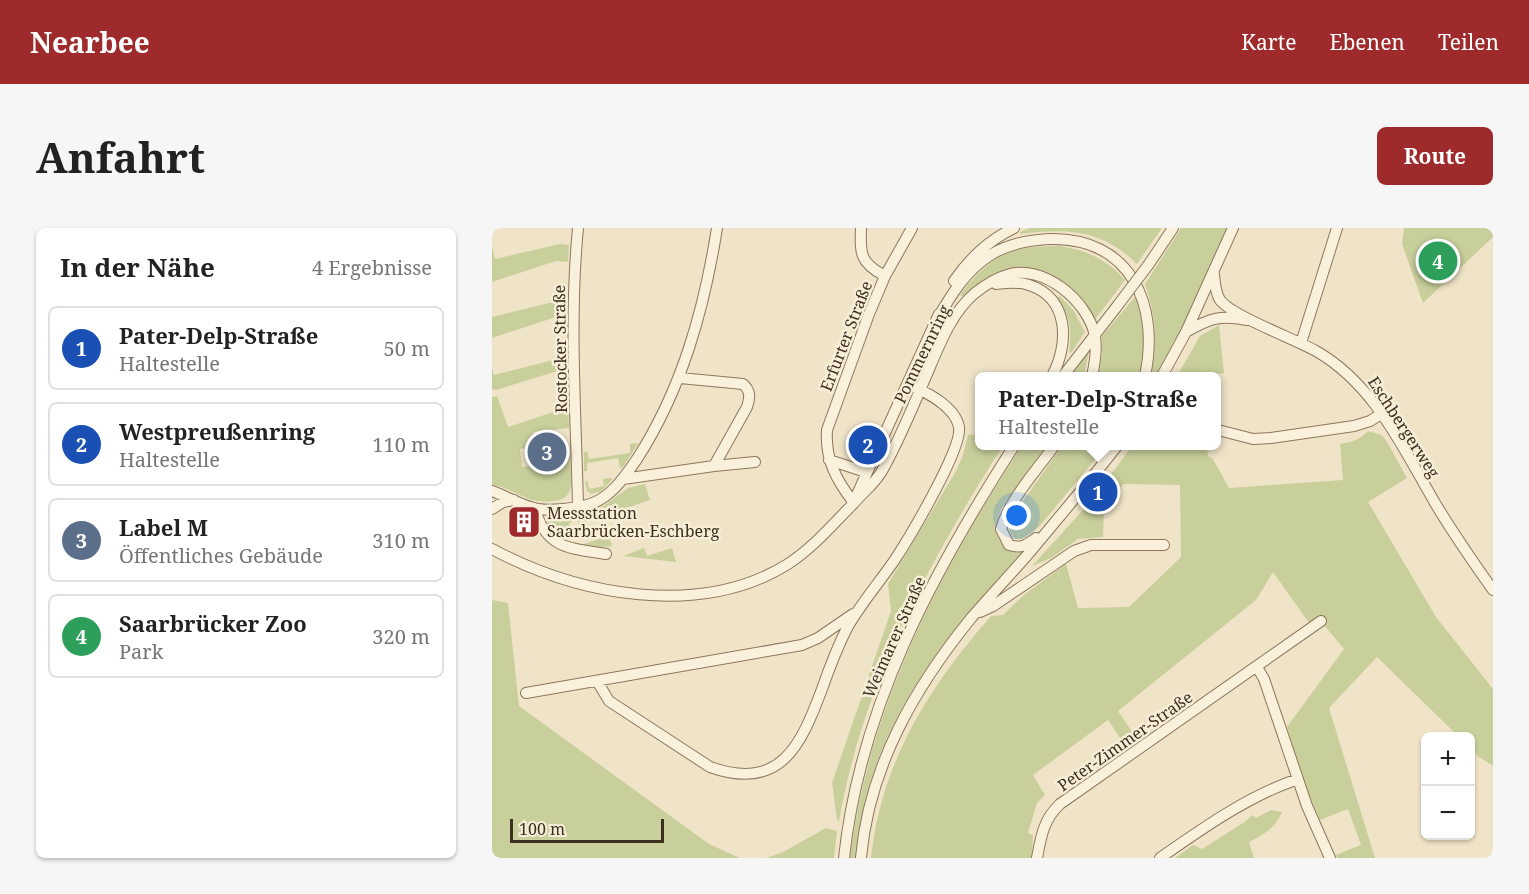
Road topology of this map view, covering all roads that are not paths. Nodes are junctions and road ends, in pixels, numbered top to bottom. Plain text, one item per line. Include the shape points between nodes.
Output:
1 (578, 228) edge
2 (717, 228) edge
3 (861, 228) edge
4 (912, 228) edge
5 (1014, 228) edge
6 (1173, 228) edge
7 (1233, 228) edge
8 (1337, 228) edge
9 (1214, 274) junction
10 (885, 276) junction
11 (987, 285) junction
12 (936, 321) junction
13 (1254, 321) junction
14 (1186, 332) junction
15 (1094, 334) junction
16 (1301, 344) junction
17 (1054, 372) edge
18 (1066, 372) edge
19 (1093, 372) edge
20 (1146, 372) edge
21 (1164, 372) edge
22 (680, 378) junction
23 (908, 384) junction
24 (920, 390) junction
25 (1381, 414) junction
26 (1221, 431) edge
27 (1012, 450) edge
28 (1051, 450) edge
29 (1113, 450) edge
30 (829, 460) junction
31 (755, 462) dead end
32 (714, 466) junction
33 (866, 472) junction
34 (623, 479) junction
35 (492, 491) edge
36 (514, 500) junction
37 (854, 502) junction
38 (578, 507) junction
39 (492, 509) edge
40 (535, 509) junction
41 (1050, 527) junction
42 (1164, 545) dead end
43 (492, 549) edge
44 (606, 554) dead end
45 (1493, 590) edge
46 (856, 612) junction
47 (974, 616) junction
48 (1321, 621) dead end
49 (1257, 667) junction
50 (597, 681) junction
51 (526, 693) dead end
52 (1298, 779) junction
53 (844, 858) edge
54 (861, 858) edge
55 (1037, 858) edge
56 (1160, 858) edge
57 (1330, 858) edge

1 - 38 street, Rostocker Straße via 574,319
2 - 22 street via 702,307
3 - 10 street via 864,261
4 - 10 street, Erfurter Straße
5 - 12 street, Pommernring via 965,265 949,288
6 - 15 street, bridge
7 - 9 street
8 - 16 street
9 - 13 street, Eschbergerweg via 1221,301
9 - 14 street
10 - 30 street, Erfurter Straße via 827,430
11 - 15 street, Pommernring via 1015,273 1046,279 1074,297
11 - 17 street via 1029,285 1054,304 1065,336
11 - 24 street, Pommernring via 965,302 955,316
12 - 20 street, Pommernring via 953,291 991,255 1025,241 1076,241 1107,253 1123,266 1139,289 1149,326
12 - 23 street, Pommernring
13 - 14 street, Eschbergerweg via 1213,318
13 - 16 street, Eschbergerweg
14 - 21 street
15 - 18 street
15 - 19 street, Pommernring
16 - 25 street, Eschbergerweg via 1342,368 1359,383
22 - 32 street via 743,384 748,389 747,407
22 - 34 street via 649,440
23 - 24 street
23 - 33 street, Pommernring
24 - 37 street, Pommernring via 883,470
24 - 46 street via 956,419 958,443 896,558
25 - 26 street via 1354,426 1271,438
25 - 45 street, Eschbergerweg
27 - 53 street, Weimarer Straße via 954,542 904,643 858,774
28 - 41 street via 1011,506 1001,529 1009,545 1019,548
29 - 41 street
30 - 33 street
30 - 37 street, Erfurter Straße
31 - 32 street
32 - 34 street
33 - 37 street, Pommernring
34 - 38 street via 601,499
35 - 36 street
36 - 39 street via 503,501
36 - 40 street
37 - 43 street, Pommernring via 821,539 787,564 752,581 715,591 665,595 612,590 554,575
38 - 40 street
40 - 44 street via 544,532 553,541
41 - 47 street
42 - 47 street via 1091,545 1074,550
46 - 50 street via 802,645
46 - 50 street via 804,735 788,756 765,771 729,774 710,767 609,701
47 - 54 street via 921,687 886,752 869,807
48 - 49 street, Peter-Zimmer-Straße
49 - 52 street
49 - 55 street, Peter-Zimmer-Straße via 1060,804 1045,824
50 - 51 street
52 - 56 street via 1234,810
52 - 57 street

